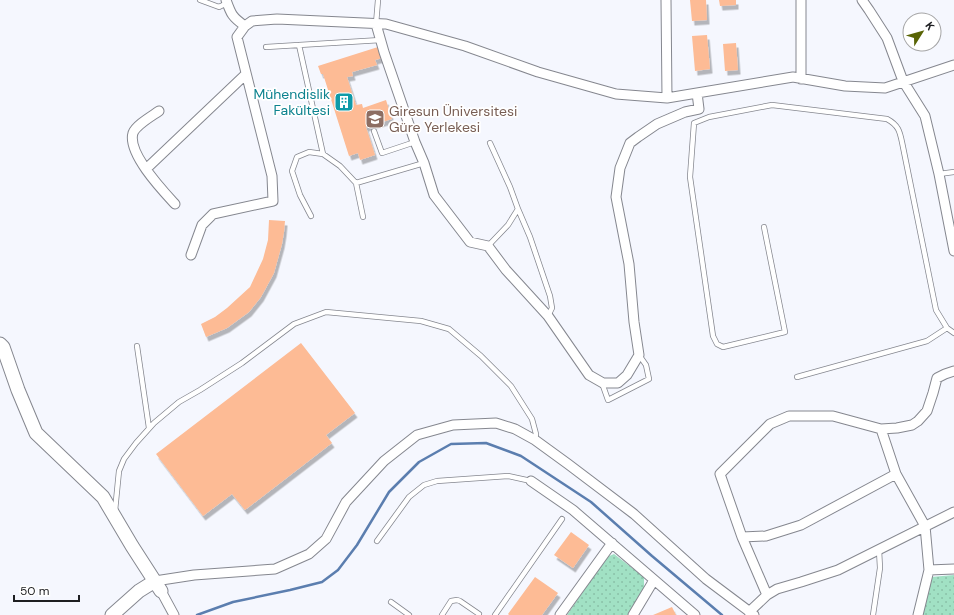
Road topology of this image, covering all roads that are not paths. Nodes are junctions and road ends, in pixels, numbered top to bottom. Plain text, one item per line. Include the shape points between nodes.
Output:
1 (200, 0) edge
2 (378, 0) edge
3 (666, 0) edge
4 (801, 0) edge
5 (862, 0) edge
6 (227, 2) edge
7 (376, 24) junction
8 (245, 26) junction
9 (381, 40) junction
10 (300, 45) junction
11 (266, 48) dead end
12 (954, 65) edge
13 (246, 74) junction
14 (801, 79) junction
15 (903, 81) junction
16 (697, 93) junction
17 (667, 98) junction
18 (159, 111) dead end
19 (374, 131) dead end
20 (415, 142) junction
21 (490, 143) dead end
22 (323, 154) junction
23 (424, 163) junction
24 (146, 169) junction
25 (954, 172) edge
26 (939, 174) junction
27 (356, 183) junction
28 (175, 204) dead end
29 (518, 209) junction
30 (311, 216) dead end
31 (363, 217) dead end
32 (764, 227) dead end
33 (488, 246) junction
34 (954, 251) edge
35 (191, 255) dead end
36 (548, 316) junction
37 (947, 328) junction
38 (954, 333) edge
39 (0, 344) edge
40 (137, 346) dead end
41 (639, 355) junction
42 (954, 371) edge
43 (797, 377) dead end
44 (602, 383) junction
45 (149, 428) junction
46 (881, 428) junction
47 (535, 440) junction
48 (896, 474) junction
49 (531, 481) joint
50 (954, 512) edge
51 (115, 517) junction
52 (562, 519) dead end
53 (925, 526) junction
54 (742, 537) junction
55 (377, 541) dead end
56 (612, 543) junction
57 (879, 550) junction
58 (954, 569) edge
59 (929, 570) junction
60 (654, 580) junction
61 (158, 586) junction
62 (767, 596) junction
63 (391, 602) dead end
64 (751, 613) edge
65 (479, 614) dead end
66 (112, 615) edge
67 (174, 615) edge
68 (409, 615) edge
69 (442, 615) edge
70 (495, 615) edge
71 (560, 615) edge
72 (633, 615) edge
73 (695, 615) edge
74 (873, 615) edge
75 (918, 615) edge

1 - 6 lane via 220,7
2 - 7 lane
3 - 17 street
4 - 14 street
5 - 15 street via 887,38
6 - 8 street via 231,14
7 - 8 street via 278,19 252,20
7 - 9 street
7 - 17 street via 386,24 457,44 538,72 616,94
8 - 13 street via 237,37
9 - 10 lane
9 - 20 street
10 - 11 lane
10 - 22 lane
12 - 15 street
13 - 24 street
13 - 35 street via 272,176 273,201 213,214 202,225
14 - 15 street via 845,86 884,88
14 - 16 street via 793,77
15 - 26 street via 924,116
16 - 17 street
16 - 41 street via 699,109 657,124 638,137 630,143 620,168 616,197 629,264
18 - 24 street via 133,133 133,144
19 - 20 lane via 382,153
20 - 23 street
21 - 29 lane
22 - 27 lane via 340,166
22 - 30 lane via 309,152 297,157 292,171
23 - 27 lane
23 - 33 street via 434,195 465,236 470,242
24 - 28 street
25 - 26 lane
26 - 34 street
27 - 31 lane
29 - 33 lane via 508,225
29 - 36 lane via 550,296 552,308
32 - 37 lane via 785,332 723,347 717,344 713,336 690,177 694,123 709,116 772,105 887,119 899,130 904,147 936,310
33 - 36 street
36 - 44 street via 590,375
37 - 38 lane
37 - 43 lane via 927,341
39 - 51 street via 36,433 103,497
40 - 45 lane
41 - 44 street via 627,375 618,383
41 - 44 lane via 646,365 650,379 608,400
42 - 46 street via 937,378 927,411 918,421 897,428
45 - 47 lane via 179,402 242,363 294,324 326,312 421,321 449,329 511,386 532,419
45 - 51 lane via 124,459 119,471
46 - 48 street
46 - 54 street via 833,416 789,416 770,424 720,474
47 - 61 street via 515,429 496,423 453,425 417,435 384,461 346,502 326,539 309,554 275,569 194,575
47 - 64 street via 634,514 706,579
48 - 53 street
48 - 54 street via 801,525 766,536
49 - 55 lane via 508,476 437,481 424,485 409,497
49 - 56 street via 573,510
50 - 53 street
51 - 61 street
52 - 70 lane
53 - 57 street
53 - 59 street
54 - 62 street
56 - 60 street
56 - 71 street
57 - 62 street via 838,570 777,588
57 - 74 lane via 880,568
58 - 59 street
59 - 75 street
60 - 72 street
60 - 73 street
61 - 66 street via 139,592
61 - 67 street
62 - 64 street
63 - 68 lane
65 - 69 lane via 457,600 452,601

